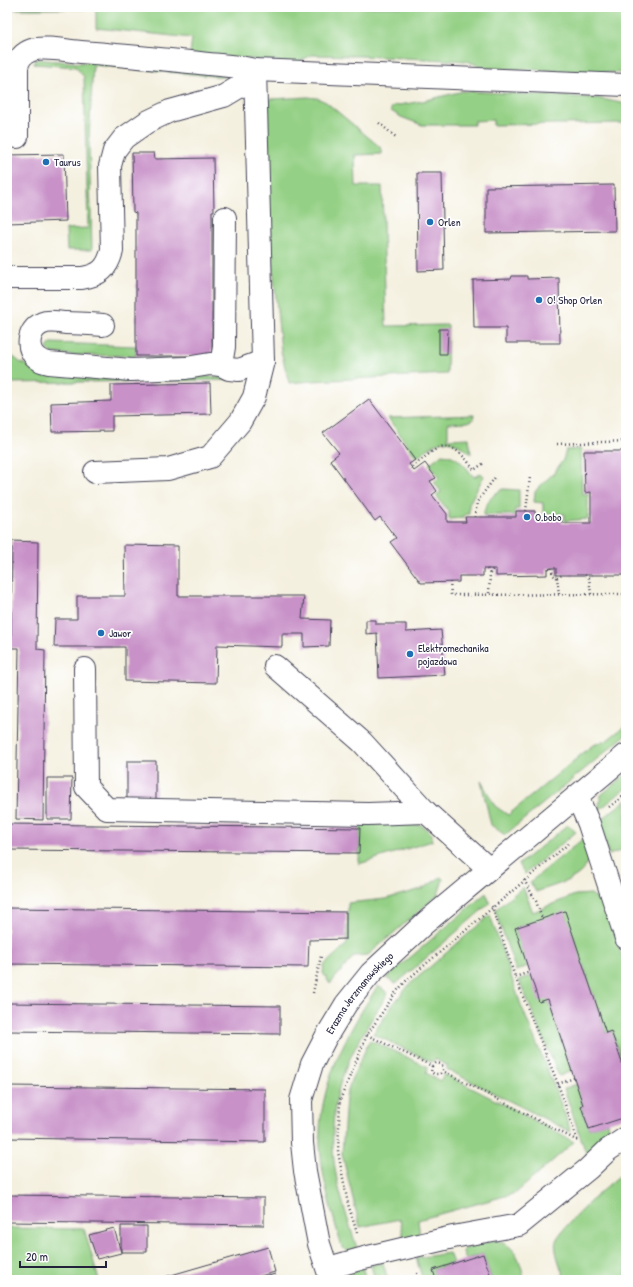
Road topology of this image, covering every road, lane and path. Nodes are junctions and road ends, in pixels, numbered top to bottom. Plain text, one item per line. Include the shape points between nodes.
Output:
1 (255, 70) junction
2 (626, 85) edge
3 (379, 123) dead end
4 (17, 137) dead end
5 (397, 138) dead end
6 (224, 218) dead end
7 (7, 278) edge
8 (103, 325) dead end
9 (263, 361) junction
10 (221, 365) junction
11 (626, 441) edge
12 (557, 444) dead end
13 (484, 463) dead end
14 (412, 468) dead end
15 (95, 472) dead end
16 (496, 476) dead end
17 (530, 476) dead end
18 (526, 511) dead end
19 (475, 517) dead end
20 (551, 568) dead end
21 (487, 569) dead end
22 (493, 569) dead end
23 (490, 574) junction
24 (562, 575) dead end
25 (585, 575) dead end
26 (592, 575) dead end
27 (557, 578) junction
28 (589, 578) junction
29 (450, 582) dead end
30 (489, 594) junction
31 (560, 594) junction
32 (591, 594) junction
33 (626, 594) edge
34 (275, 666) dead end
35 (85, 669) dead end
36 (626, 755) edge
37 (626, 794) edge
38 (577, 796) junction
39 (426, 812) junction
40 (589, 824) junction
41 (506, 855) junction
42 (484, 873) junction
43 (524, 880) junction
44 (492, 907) junction
45 (542, 919) dead end
46 (626, 938) edge
47 (321, 956) dead end
48 (530, 972) dead end
49 (515, 977) junction
50 (313, 993) dead end
51 (367, 1035) junction
52 (432, 1066) junction
53 (443, 1071) junction
54 (574, 1078) dead end
55 (558, 1084) junction
56 (626, 1138) edge
57 (578, 1141) junction
58 (588, 1169) junction
59 (364, 1258) junction
60 (329, 1274) edge

1 - 2 street
1 - 4 street via 94,53 33,50 22,54 17,67
1 - 7 street via 239,88 224,96 170,112 147,122 124,138 114,151 110,166 112,251 109,261 102,270 94,276 82,278
1 - 9 street
3 - 5 path
6 - 10 street via 224,347
8 - 10 street via 46,322 37,326 32,333 30,348 40,360 49,363 131,370
9 - 10 street via 239,370
9 - 15 street via 254,397 240,422 210,457 168,469
11 - 12 path
13 - 14 path via 474,470 463,456 449,447 439,448
16 - 19 path via 477,502
17 - 18 path
20 - 27 path via 552,575
21 - 23 path
22 - 23 path
23 - 30 path
24 - 27 path
25 - 28 path
26 - 28 path
27 - 31 path
28 - 32 path
29 - 30 path via 450,595
30 - 31 path
31 - 32 path
32 - 33 path
34 - 39 street via 362,742
35 - 39 street via 86,787 108,809 368,814
36 - 38 street, Erazma Jerzmanowskiego
37 - 40 path
38 - 40 street
38 - 41 street, Erazma Jerzmanowskiego
39 - 42 street
40 - 43 path
40 - 46 street
41 - 42 street, Erazma Jerzmanowskiego
41 - 43 path
42 - 44 path
42 - 60 street, Erazma Jerzmanowskiego via 371,973 346,1004 312,1064 301,1100 302,1143 319,1244
43 - 44 path
43 - 45 path via 536,901
44 - 49 path
44 - 51 path via 407,980
47 - 50 path
48 - 49 path
49 - 55 path
51 - 52 path
51 - 59 path via 340,1100 338,1152 348,1204
52 - 53 path via 436,1063 441,1064
52 - 53 path via 431,1072 434,1074
53 - 57 path
54 - 55 path
55 - 57 path
56 - 58 street, Erazma Jerzmanowskiego via 608,1150
57 - 58 path
58 - 59 street, Erazma Jerzmanowskiego via 519,1225 453,1237
59 - 60 street, Erazma Jerzmanowskiego

